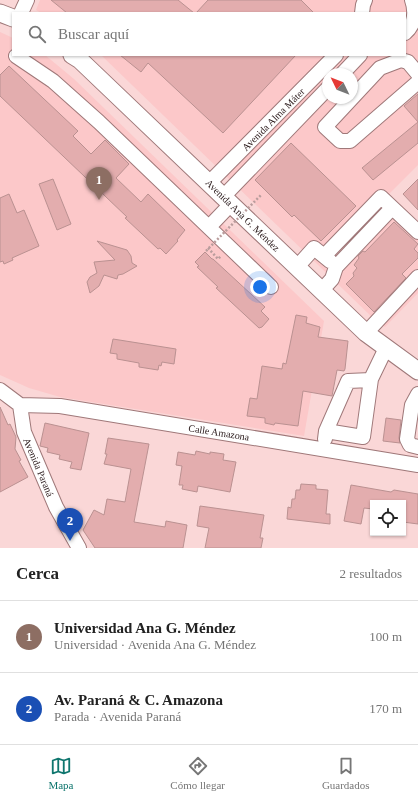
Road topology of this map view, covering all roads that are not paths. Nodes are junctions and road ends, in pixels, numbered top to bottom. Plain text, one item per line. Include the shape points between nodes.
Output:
1 (27, 0) edge
2 (365, 0) edge
3 (412, 0) edge
4 (21, 12) edge
5 (362, 12) edge
6 (0, 13) edge
7 (416, 16) edge
8 (12, 18) edge
9 (406, 32) edge
10 (16, 56) dead end
11 (74, 56) edge
12 (335, 56) edge
13 (359, 56) edge
14 (413, 57) edge
15 (348, 68) edge
16 (418, 74) edge
17 (418, 82) edge
18 (322, 95) edge
19 (209, 183) junction
20 (227, 201) junction
21 (392, 208) junction
22 (209, 227) junction
23 (418, 232) edge
24 (324, 256) junction
25 (297, 267) junction
26 (336, 267) junction
27 (418, 277) edge
28 (271, 287) dead end
29 (322, 290) junction
30 (366, 333) junction
31 (386, 348) junction
32 (418, 371) edge
33 (371, 380) junction
34 (0, 390) edge
35 (417, 397) edge
36 (20, 405) junction
37 (326, 431) junction
38 (418, 447) edge
39 (323, 449) junction
40 (418, 465) edge
41 (79, 548) edge

1 - 4 street
2 - 5 street
3 - 7 street
6 - 8 main road
7 - 9 street
10 - 22 street via 53,81
11 - 19 main road, Avenida Ana G. Méndez
12 - 19 street, Avenida Alma Máter
13 - 15 street
14 - 16 street
14 - 17 street via 380,68 325,127 340,141 350,141
18 - 20 street, Avenida Alma Máter
19 - 20 main road, Avenida Ana G. Méndez
20 - 22 street, Avenida Alma Máter
20 - 25 main road, Avenida Ana G. Méndez
21 - 23 street
21 - 24 street via 380,197
21 - 26 street
22 - 28 street
24 - 25 street via 314,248
24 - 26 street
25 - 29 main road, Avenida Ana G. Méndez
26 - 29 street via 332,279
27 - 30 street
29 - 30 main road, Avenida Ana G. Méndez
30 - 31 main road, Avenida Ana G. Méndez
31 - 32 main road, Avenida Ana G. Méndez
31 - 33 street
33 - 37 street via 348,381
33 - 37 street via 363,437
34 - 36 street
35 - 38 street via 412,406 407,439 410,445
36 - 39 street, Calle Amazona via 60,406
36 - 41 street, Avenida Paraná via 24,432 56,507
37 - 39 street
39 - 40 street, Calle Amazona

